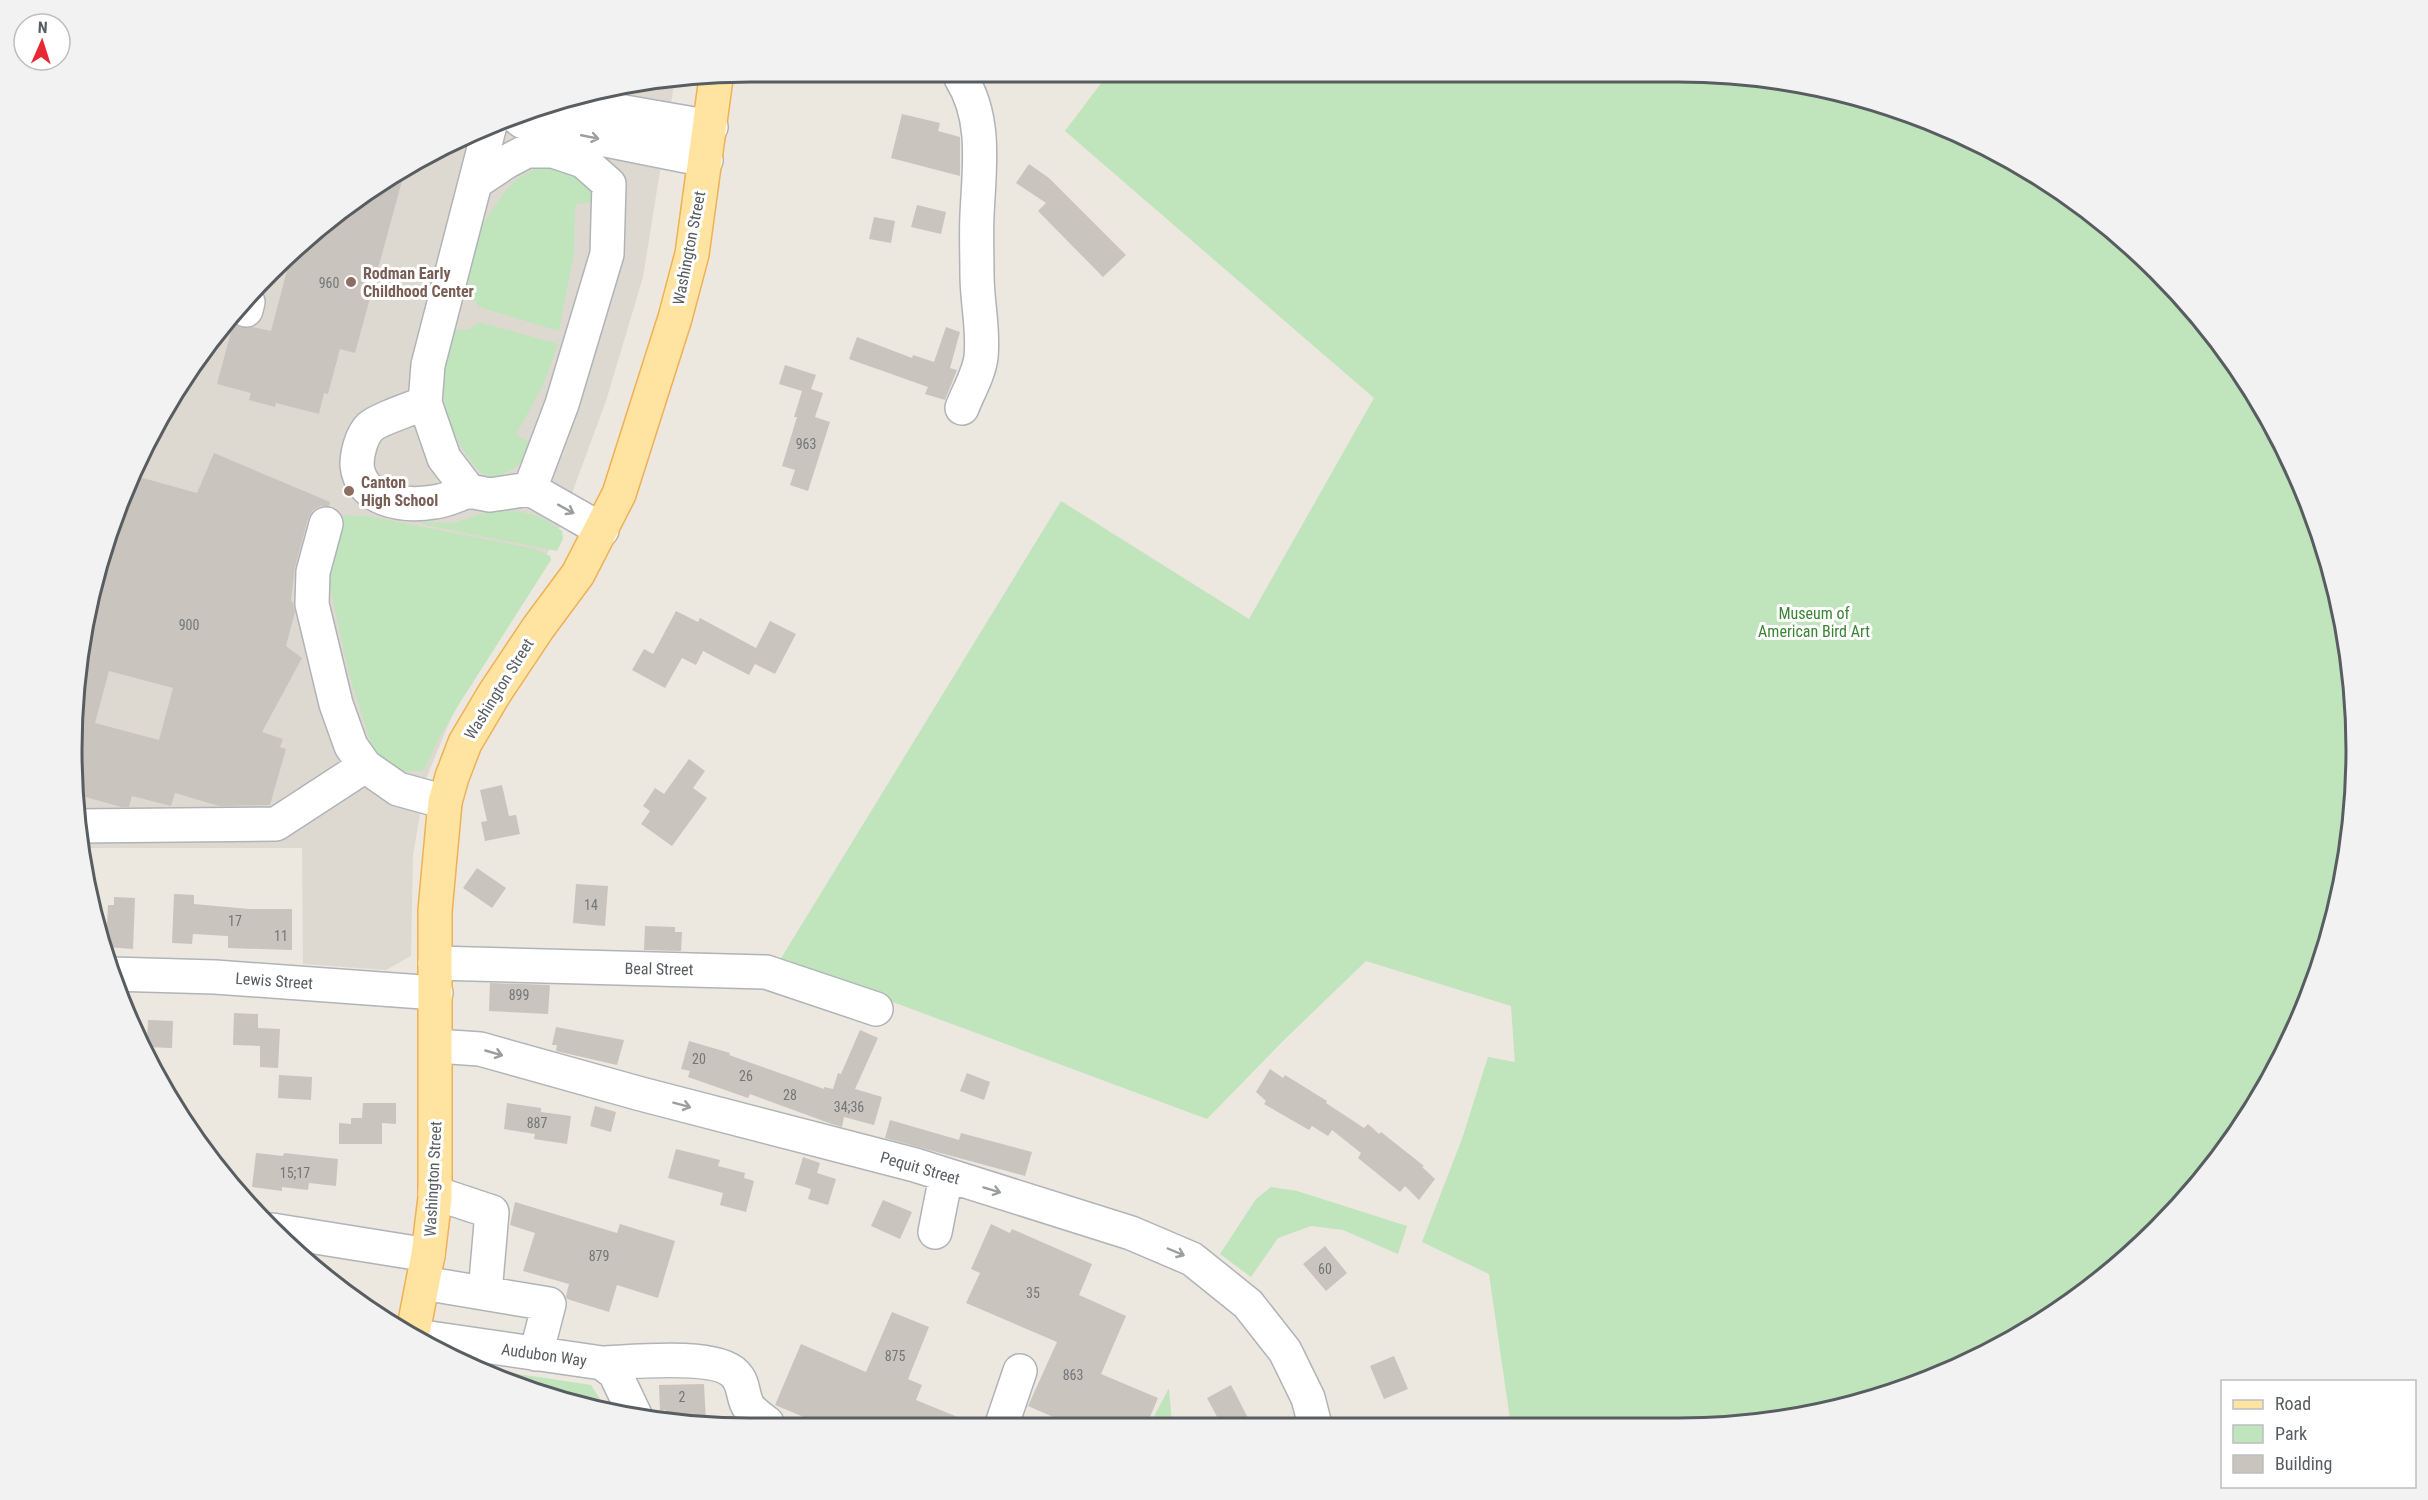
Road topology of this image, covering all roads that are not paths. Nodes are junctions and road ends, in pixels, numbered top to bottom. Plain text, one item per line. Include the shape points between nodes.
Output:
1 (963, 82) edge
2 (715, 84) edge
3 (580, 104) edge
4 (524, 122) edge
5 (711, 128) junction
6 (487, 137) edge
7 (706, 160) junction
8 (476, 182) junction
9 (425, 403) junction
10 (962, 408) dead end
11 (530, 489) junction
12 (469, 491) junction
13 (326, 524) dead end
14 (602, 530) junction
15 (365, 766) junction
16 (445, 802) junction
17 (87, 826) edge
18 (121, 974) edge
19 (436, 978) junction
20 (876, 1009) dead end
21 (436, 1046) junction
22 (946, 1176) junction
23 (435, 1193) junction
24 (935, 1233) dead end
25 (292, 1235) edge
26 (426, 1269) junction
27 (485, 1293) junction
28 (414, 1327) edge
29 (436, 1339) edge
30 (536, 1354) junction
31 (602, 1363) junction
32 (1020, 1371) dead end
33 (631, 1407) edge
34 (762, 1418) edge
35 (1004, 1418) edge
36 (1313, 1418) edge

1 - 10 street via 973,100 978,124 981,171 977,268 982,343 981,359
2 - 5 main road, Washington Street
3 - 5 street
4 -> 7 street
5 - 7 main road, Washington Street
6 - 8 street
7 - 14 main road, Washington Street via 692,254 675,318 630,463
8 - 9 street via 428,365
8 - 11 street via 527,151 554,151 583,161 609,184 607,254 562,404
9 - 12 street via 444,458
9 - 12 street via 370,426 361,442 357,463 360,481 369,493 400,502 434,502
11 - 12 street via 490,495
11 -> 14 street
13 - 15 street via 313,572 312,604 336,704 351,746
14 - 16 main road, Washington Street via 578,574 531,638 465,743
15 - 16 street via 398,789
15 - 17 street via 276,824
16 - 19 main road, Washington Street via 437,882
18 - 19 street, Lewis Street
19 - 20 street, Beal Street via 766,972
19 - 21 main road, Washington Street
21 -> 22 street, Pequit Street via 480,1049
21 - 23 main road, Washington Street
22 - 24 street
22 -> 36 street, Pequit Street via 1131,1233 1192,1259 1248,1304 1285,1351
23 - 26 main road, Washington Street
23 - 27 street via 492,1212
25 - 26 street
26 - 27 street
26 - 28 main road, Washington Street
27 - 30 street via 549,1304
29 - 30 street, Audubon Way
30 - 31 street, Audubon Way
31 - 33 street, Audubon Way via 615,1373
31 - 34 street via 707,1362 733,1371 741,1381 747,1404
32 - 35 street

